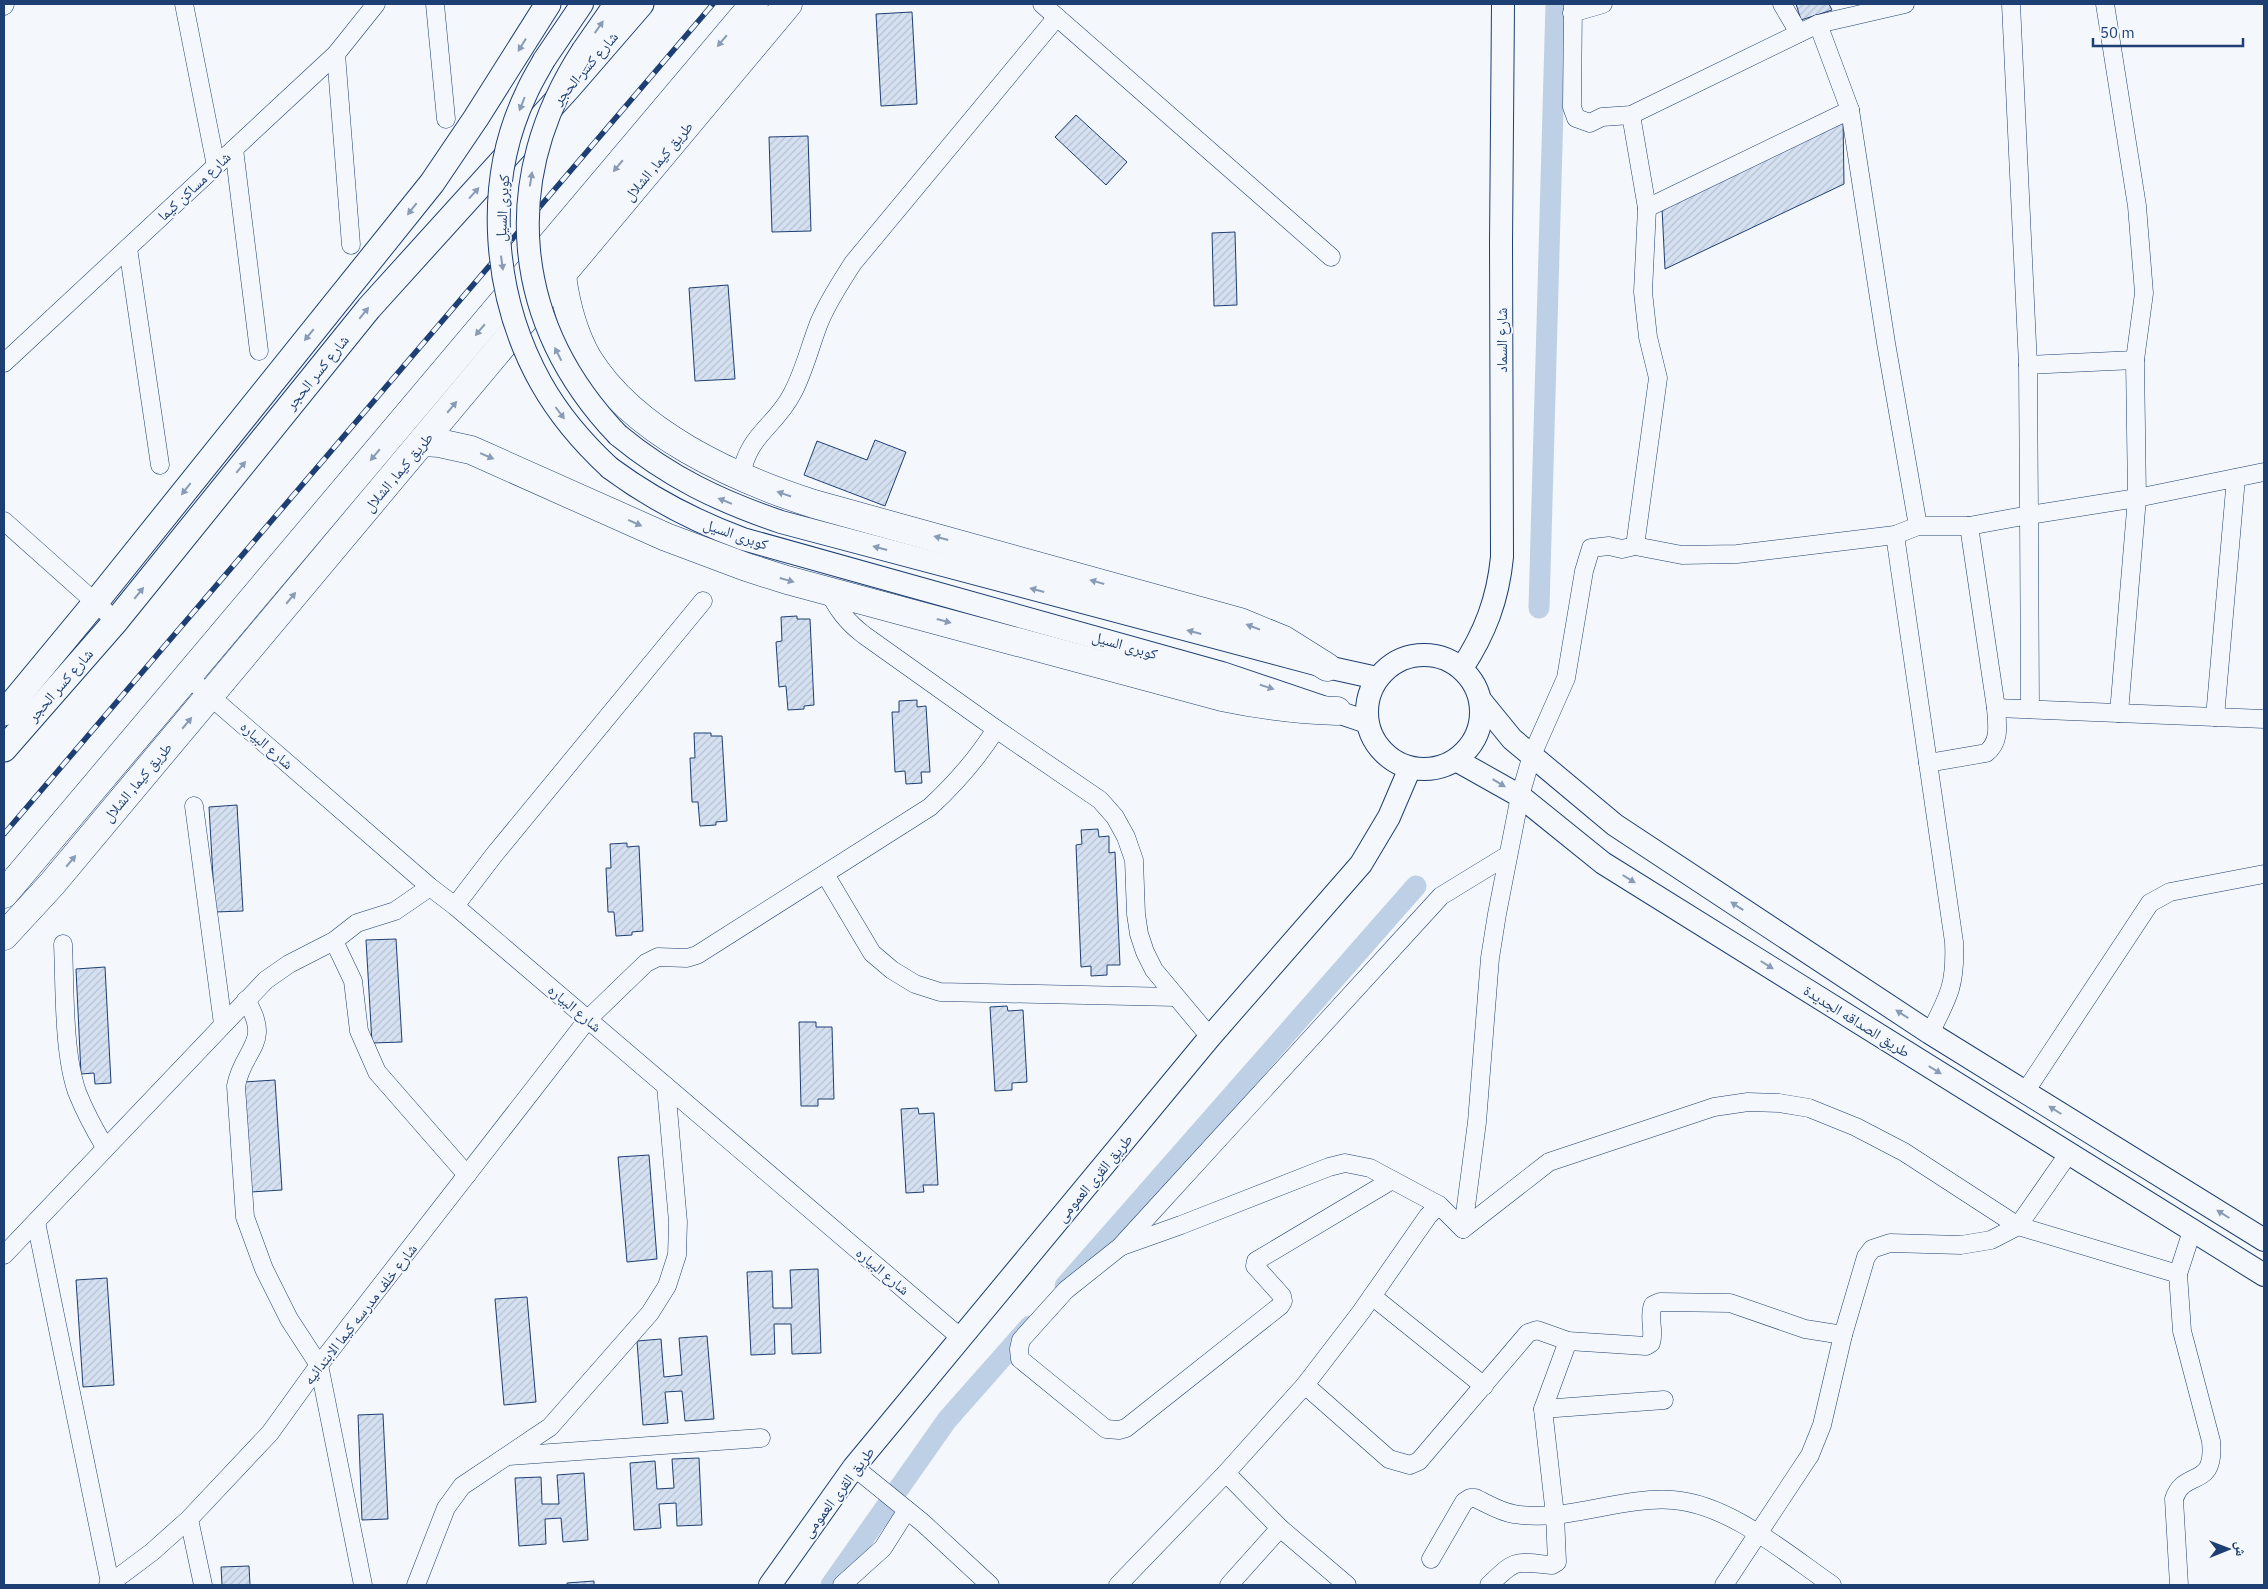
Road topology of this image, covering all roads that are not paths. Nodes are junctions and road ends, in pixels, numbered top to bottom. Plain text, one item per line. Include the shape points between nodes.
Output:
1 (184, 4) edge
2 (376, 4) edge
3 (435, 4) edge
4 (548, 4) edge
5 (582, 4) edge
6 (615, 4) edge
7 (641, 4) edge
8 (754, 4) edge
9 (788, 4) edge
10 (1042, 4) edge
11 (1503, 4) edge
12 (1603, 4) edge
13 (1782, 4) edge
14 (1905, 4) edge
15 (2011, 4) edge
16 (2105, 4) edge
17 (1572, 9) edge
18 (1057, 17) junction
19 (1818, 24) junction
20 (1799, 33) junction
21 (336, 54) junction
22 (1850, 110) junction
23 (1631, 115) junction
24 (446, 119) dead end
25 (234, 149) junction
26 (216, 166) junction
27 (1647, 208) junction
28 (351, 245) dead end
29 (128, 248) junction
30 (1331, 257) dead end
31 (562, 276) junction
32 (259, 351) dead end
33 (2135, 360) junction
34 (4, 363) edge
35 (2028, 364) junction
36 (422, 442) junction
37 (160, 465) dead end
38 (2264, 472) edge
39 (741, 477) junction
40 (2236, 478) junction
41 (2137, 498) junction
42 (2029, 515) junction
43 (4, 522) edge
44 (1918, 526) junction
45 (1969, 526) junction
46 (1895, 535) junction
47 (1635, 546) junction
48 (828, 590) junction
49 (703, 601) dead end
50 (95, 603) junction
51 (116, 621) junction
52 (1326, 667) junction
53 (1462, 668) junction
54 (188, 677) junction
55 (1377, 678) junction
56 (210, 695) junction
57 (1481, 701) junction
58 (1996, 708) junction
59 (2030, 709) junction
60 (1337, 711) junction
61 (2119, 713) junction
62 (4, 714) edge
63 (2216, 717) junction
64 (2264, 719) edge
65 (1367, 722) junction
66 (996, 729) junction
67 (4, 749) edge
68 (1532, 755) junction
69 (1456, 760) junction
70 (1928, 763) junction
71 (1410, 768) junction
72 (1520, 796) junction
73 (194, 806) dead end
74 (1508, 856) junction
75 (31, 864) junction
76 (825, 874) junction
77 (2264, 874) edge
78 (52, 884) junction
79 (430, 886) junction
80 (4, 894) edge
81 (455, 906) junction
82 (4, 936) edge
83 (334, 941) junction
84 (63, 944) dead end
85 (1175, 997) junction
86 (246, 1000) junction
87 (588, 1019) junction
88 (224, 1024) junction
89 (1930, 1033) junction
90 (1210, 1037) junction
91 (666, 1086) junction
92 (2025, 1092) junction
93 (2086, 1129) junction
94 (105, 1147) junction
95 (2069, 1153) junction
96 (467, 1175) junction
97 (1392, 1180) junction
98 (1439, 1206) junction
99 (36, 1222) junction
100 (2018, 1226) junction
101 (1463, 1229) junction
102 (2192, 1232) junction
103 (2264, 1240) edge
104 (1120, 1247) junction
105 (4, 1255) edge
106 (2178, 1274) junction
107 (2264, 1275) edge
108 (1372, 1296) junction
109 (1843, 1335) junction
110 (961, 1338) junction
111 (1568, 1341) junction
112 (319, 1365) junction
113 (1305, 1385) junction
114 (1484, 1386) junction
115 (1664, 1400) dead end
116 (1543, 1409) junction
117 (761, 1438) dead end
118 (509, 1456) junction
119 (858, 1471) junction
120 (1226, 1473) junction
121 (904, 1508) junction
122 (1555, 1515) junction
123 (190, 1519) junction
124 (1280, 1528) junction
125 (1757, 1534) junction
126 (1431, 1559) dead end
127 (1128, 1582) edge
128 (109, 1584) edge
129 (204, 1585) edge
130 (363, 1585) edge
131 (416, 1585) edge
132 (770, 1585) edge
133 (842, 1585) edge
134 (990, 1585) edge
135 (1229, 1585) edge
136 (1347, 1585) edge
137 (1489, 1585) edge
138 (1724, 1585) edge
139 (1832, 1585) edge
140 (2179, 1585) edge

1 - 26 street
2 - 21 street, شارع مساكن كيما
3 - 24 street
4 -> 50 main road, شارع كسر الحجر via 432,183
5 -> 60 street, كوبرى السيل, bridge via 544,60 516,119 503,172 499,226 504,281 518,334 541,384 572,428 610,468 684,515 743,539 1222,673
52 -> 6 street, كوبرى السيل, bridge via 781,522 690,485 648,459 618,435 581,393 554,344 535,291 528,245 528,207 536,152 554,99
51 -> 7 main road, شارع كسر الحجر via 369,308
8 -> 54 highway, طريق كيما, الشلال
9 - 31 highway, طريق كيما, الشلال
10 - 18 street
11 - 53 street, شارع السماد via 1502,557 1494,604 1482,634
12 - 17 street
13 - 20 street
14 - 19 street
15 - 35 street
16 - 33 street via 2142,257 2144,293
17 - 23 street via 1572,107 1576,118 1590,124 1602,117
18 - 30 street
18 - 39 street via 853,263 820,321 791,396 753,442
19 - 20 street
19 - 22 street
20 - 23 street
21 - 25 street, شارع مساكن كيما
21 - 28 street
22 - 27 street
22 - 44 street
23 - 27 street
25 - 26 street, شارع مساكن كيما
25 - 32 street
26 - 29 street, شارع مساكن كيما
27 - 47 street via 1643,292 1648,337 1658,378
29 - 34 street, شارع مساكن كيما
29 - 37 street
36 -> 31 highway, طريق كيما, الشلال
31 - 39 highway via 570,319 578,339 615,393 666,435
33 - 35 street
33 - 41 street
35 - 42 street
36 -> 48 highway via 471,450 698,550 779,578
56 -> 36 highway, طريق كيما, الشلال
38 - 40 street
52 -> 39 highway via 1284,640 1240,622 814,504
40 - 41 street
40 - 63 street
41 - 42 street
41 - 61 street
42 - 45 street
42 - 59 street
43 - 50 street
44 - 45 street
44 - 46 street
45 - 58 street
46 - 47 street via 1737,554 1682,555
46 - 70 street
47 - 68 street via 1591,548 1584,571 1566,678
48 -> 60 highway via 1222,697 1288,709
48 - 66 street via 849,623
49 - 81 street
50 - 51 street
50 - 62 main road, شارع كسر الحجر
51 - 67 main road, شارع كسر الحجر
52 - 55 street, كوبرى السيل
53 - 55 street via 1446,658 1427,654 1408,656 1390,664
53 - 57 street via 1474,683
54 - 56 street, شارع البياره
54 - 75 highway, طريق كيما, الشلال
55 - 65 street via 1368,699
78 -> 56 highway, طريق كيما, الشلال
56 - 79 street, شارع البياره
57 - 68 street, طريق الصداقه الجديدة via 1512,740
57 - 69 street via 1477,734
58 - 59 street
58 - 70 street via 1997,735 1992,748 1986,753
59 - 61 street
60 - 65 street, كوبرى السيل
61 - 63 street
63 - 64 street
65 - 71 street via 1372,738 1382,752
66 - 76 street, شارع خلف مدرسه كيما الابتدائيه via 957,782 930,807
66 - 85 street via 1100,800 1115,817 1134,860 1139,934 1154,970
68 - 72 street
89 -> 68 street, طريق الصداقه الجديدة via 1615,826
69 - 71 street via 1426,770
69 -> 72 street, طريق الصداقه الجديدة
70 - 89 street via 1954,942 1955,969 1950,995
71 - 90 street, طريق القرى العمومى via 1390,818 1361,864
72 - 74 street
72 -> 95 street, طريق الصداقه الجديدة via 1603,863
73 - 88 street
74 - 101 street via 1490,958 1477,1122
74 - 104 street via 1441,896
75 - 78 highway
75 - 80 highway, طريق كيما, الشلال
76 - 85 street via 872,952 915,984 940,992
76 - 87 street, شارع خلف مدرسه كيما الابتدائيه via 697,955 658,957 646,963
77 - 92 street via 2170,892 2150,903
78 - 82 highway, طريق كيما, الشلال
79 - 81 street, شارع البياره
79 - 83 street via 395,911 357,923
81 - 87 street, شارع البياره
83 - 86 street via 289,964
83 - 96 street via 353,982 359,1031 377,1072
84 - 94 street via 69,1060 77,1091
85 - 90 street
86 - 88 street
86 - 112 street via 253,1010 257,1036 236,1086 246,1217 264,1269 280,1302
87 - 91 street, شارع البياره
87 - 96 street, شارع خلف مدرسه كيما الابتدائيه
88 - 94 street
89 - 92 street, طريق الصداقه الجديدة
90 - 110 street, طريق القرى العمومى
91 - 110 street, شارع البياره
91 - 118 street via 678,1222 677,1255 667,1286 650,1314 550,1427
93 -> 92 street, طريق الصداقه الجديدة
93 - 95 street
103 -> 93 street, طريق الصداقه الجديدة
94 - 99 street
95 - 100 street
95 - 102 street, طريق الصداقه الجديدة
96 - 112 street, شارع خلف مدرسه كيما الابتدائيه
97 - 98 street
97 - 104 street via 1359,1165 1345,1163
97 - 104 street via 1256,1261 1255,1266 1282,1296 1280,1306 1126,1428 1113,1430 1106,1429 1020,1359 1018,1349 1021,1340 1066,1290
98 - 101 street
98 - 108 street via 1428,1216
99 - 105 street
99 - 128 street
100 - 101 street via 1904,1152 1856,1127 1809,1108 1748,1102 1714,1107 1549,1162
100 - 106 street
100 - 109 street via 1980,1243 1890,1242 1872,1249 1866,1257
102 - 106 street
102 - 107 street, طريق الصداقه الجديدة
106 - 140 street via 2182,1331 2211,1441 2212,1456 2205,1474 2182,1485 2174,1500
108 - 113 street
108 - 114 street
109 - 111 street via 1805,1329 1730,1303 1660,1302 1650,1312 1652,1339 1646,1346
109 - 125 street via 1822,1425 1810,1455
110 - 119 street, طريق القرى العمومى
111 - 114 street via 1537,1330 1528,1333
111 - 116 street
112 - 123 street, شارع خلف مدرسه كيما الابتدائيه via 270,1433
112 - 130 street
113 - 114 street via 1389,1459 1410,1465 1419,1461
113 - 120 street
115 - 116 street
116 - 122 street
117 - 118 street
118 - 131 street via 462,1486 446,1508
119 - 121 street
119 - 132 street, طريق القرى العمومى
120 - 124 street
120 - 127 street
121 - 133 street via 883,1548
121 - 134 street
122 - 125 street via 1647,1500 1674,1500 1703,1505
122 - 126 street via 1515,1514 1470,1498 1464,1502
122 - 137 street via 1557,1562 1552,1565 1512,1564
123 - 128 street, شارع خلف مدرسه كيما الابتدائيه
123 - 129 street
124 - 135 street
124 - 136 street
125 - 138 street
125 - 139 street

